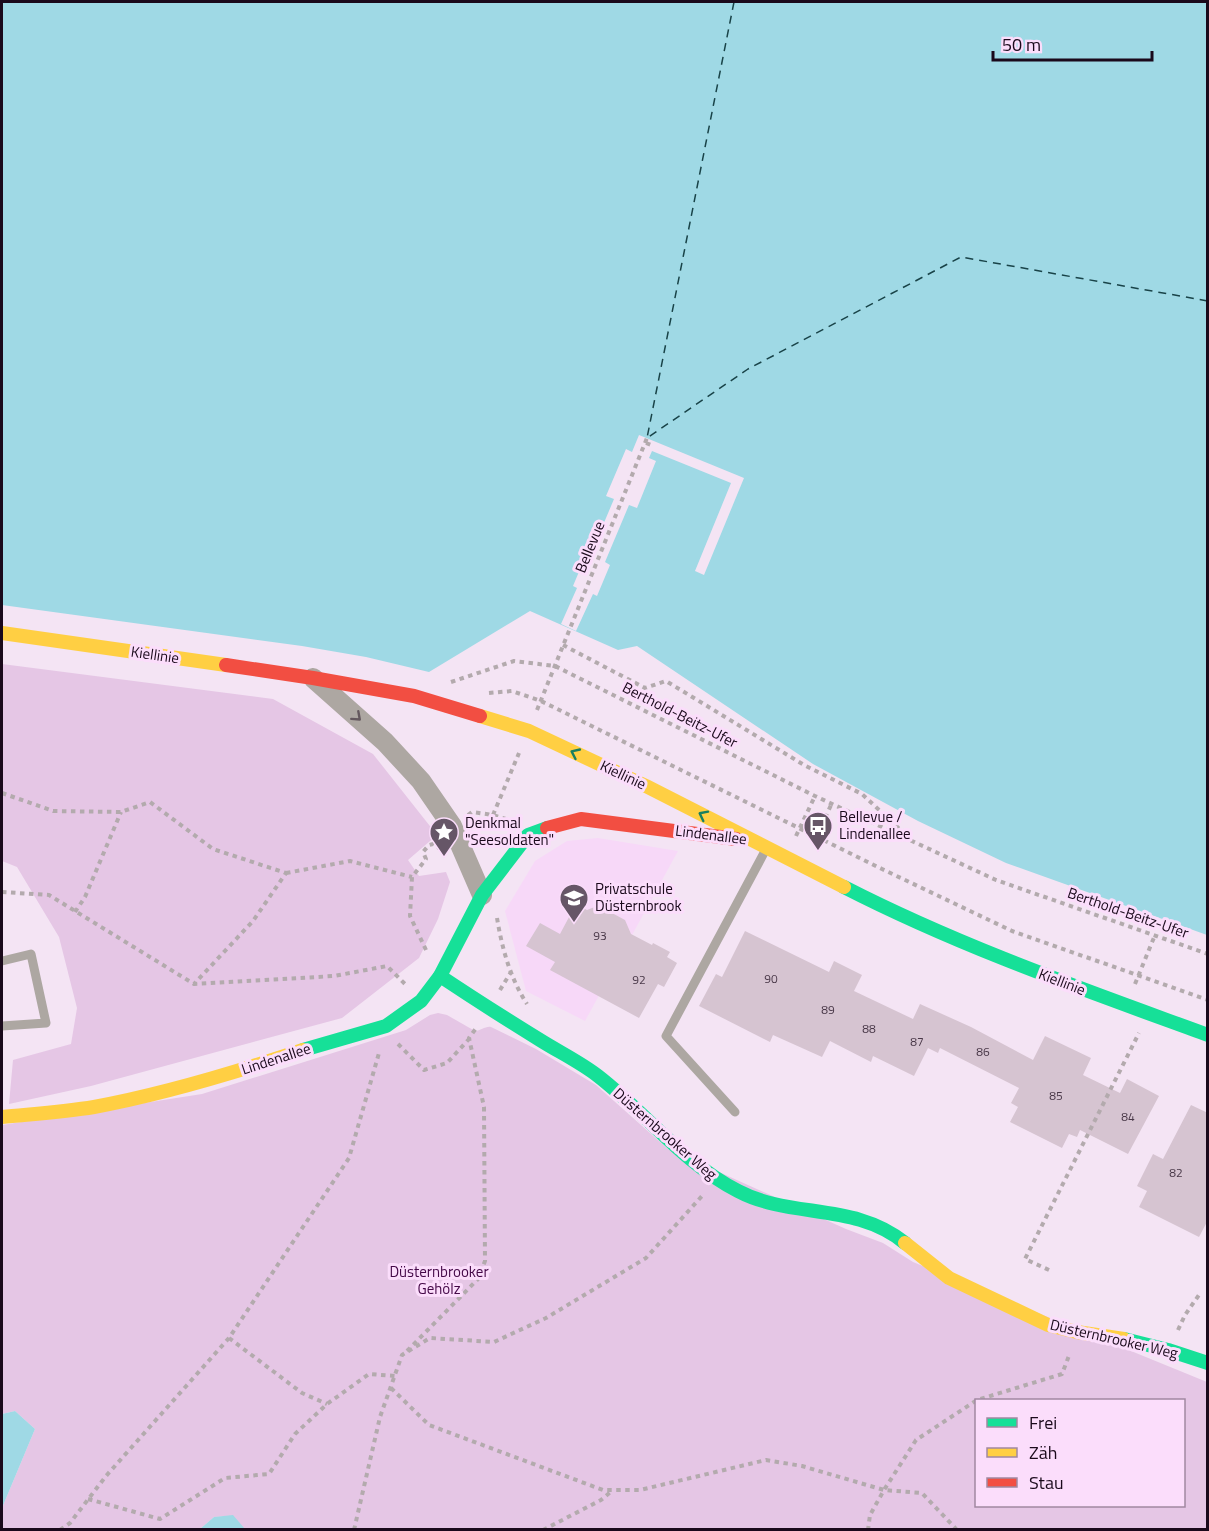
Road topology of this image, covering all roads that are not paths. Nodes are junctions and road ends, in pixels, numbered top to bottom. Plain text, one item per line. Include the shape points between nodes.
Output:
1 (2, 633) edge
2 (313, 678) junction
3 (761, 844) junction
4 (482, 895) junction
5 (2, 961) edge
6 (440, 976) junction
7 (2, 1026) edge
8 (1208, 1035) edge
9 (735, 1112) dead end
10 (2, 1117) edge
11 (1208, 1363) edge

1 - 2 street, Kiellinie
3 -> 2 street, Kiellinie via 528,731 414,696
2 -> 4 street via 385,742 421,781
3 - 4 street, Lindenallee via 581,819 528,835
3 - 8 street, Kiellinie via 892,912 1010,962
3 - 9 lane via 666,1036
4 - 6 street, Lindenallee
5 - 7 lane via 31,954 46,1023
6 - 10 street, Lindenallee via 421,1001 386,1029 321,1044 174,1089 92,1107
6 - 11 street, Düsternbrooker Weg via 597,1075 698,1166 741,1193 858,1218 890,1230 949,1278 1048,1324 1119,1338

